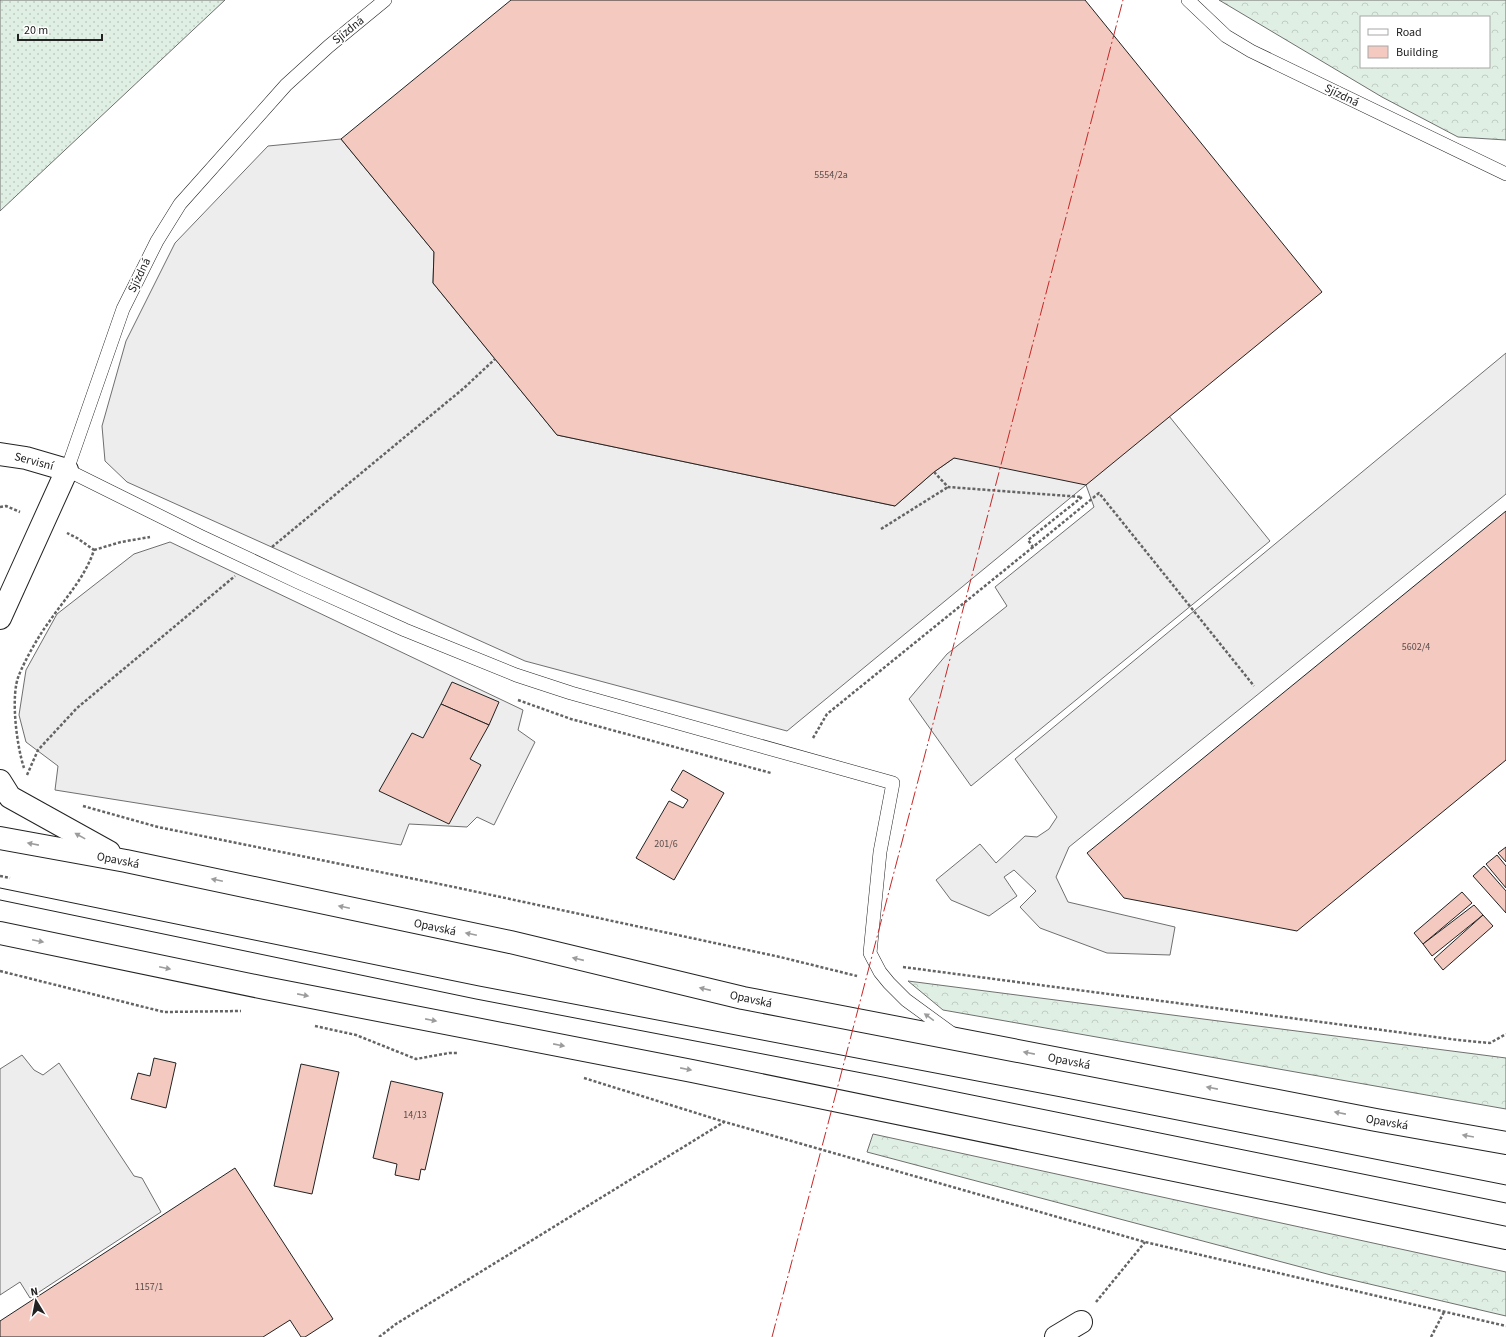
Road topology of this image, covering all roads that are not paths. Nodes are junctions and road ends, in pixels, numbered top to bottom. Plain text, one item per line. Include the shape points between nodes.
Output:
1 (385, 0) edge
2 (1188, 0) edge
3 (1506, 174) edge
4 (0, 454) edge
5 (67, 470) junction
6 (0, 618) edge
7 (0, 781) edge
8 (0, 838) edge
9 (126, 861) junction
10 (0, 933) edge
11 (960, 1040) junction
12 (1506, 1143) edge
13 (1506, 1238) edge
14 (1081, 1322) road end
15 (1056, 1337) edge

1 - 5 lane, Sjízdná via 286,85 180,204 157,241 123,309
2 - 3 lane, Sjízdná via 1226,36 1251,51
4 - 5 main road, Servisní
5 - 6 main road, Sjízdná
11 -> 5 lane via 906,1000 880,972 870,953 880,852 893,783 516,675 298,582
9 -> 7 main road via 10,797
9 -> 8 main road, Opavská
11 -> 9 main road, Opavská via 742,998 510,942
10 -> 13 main road via 265,988 692,1070
12 -> 11 main road, Opavská
14 - 15 main road

